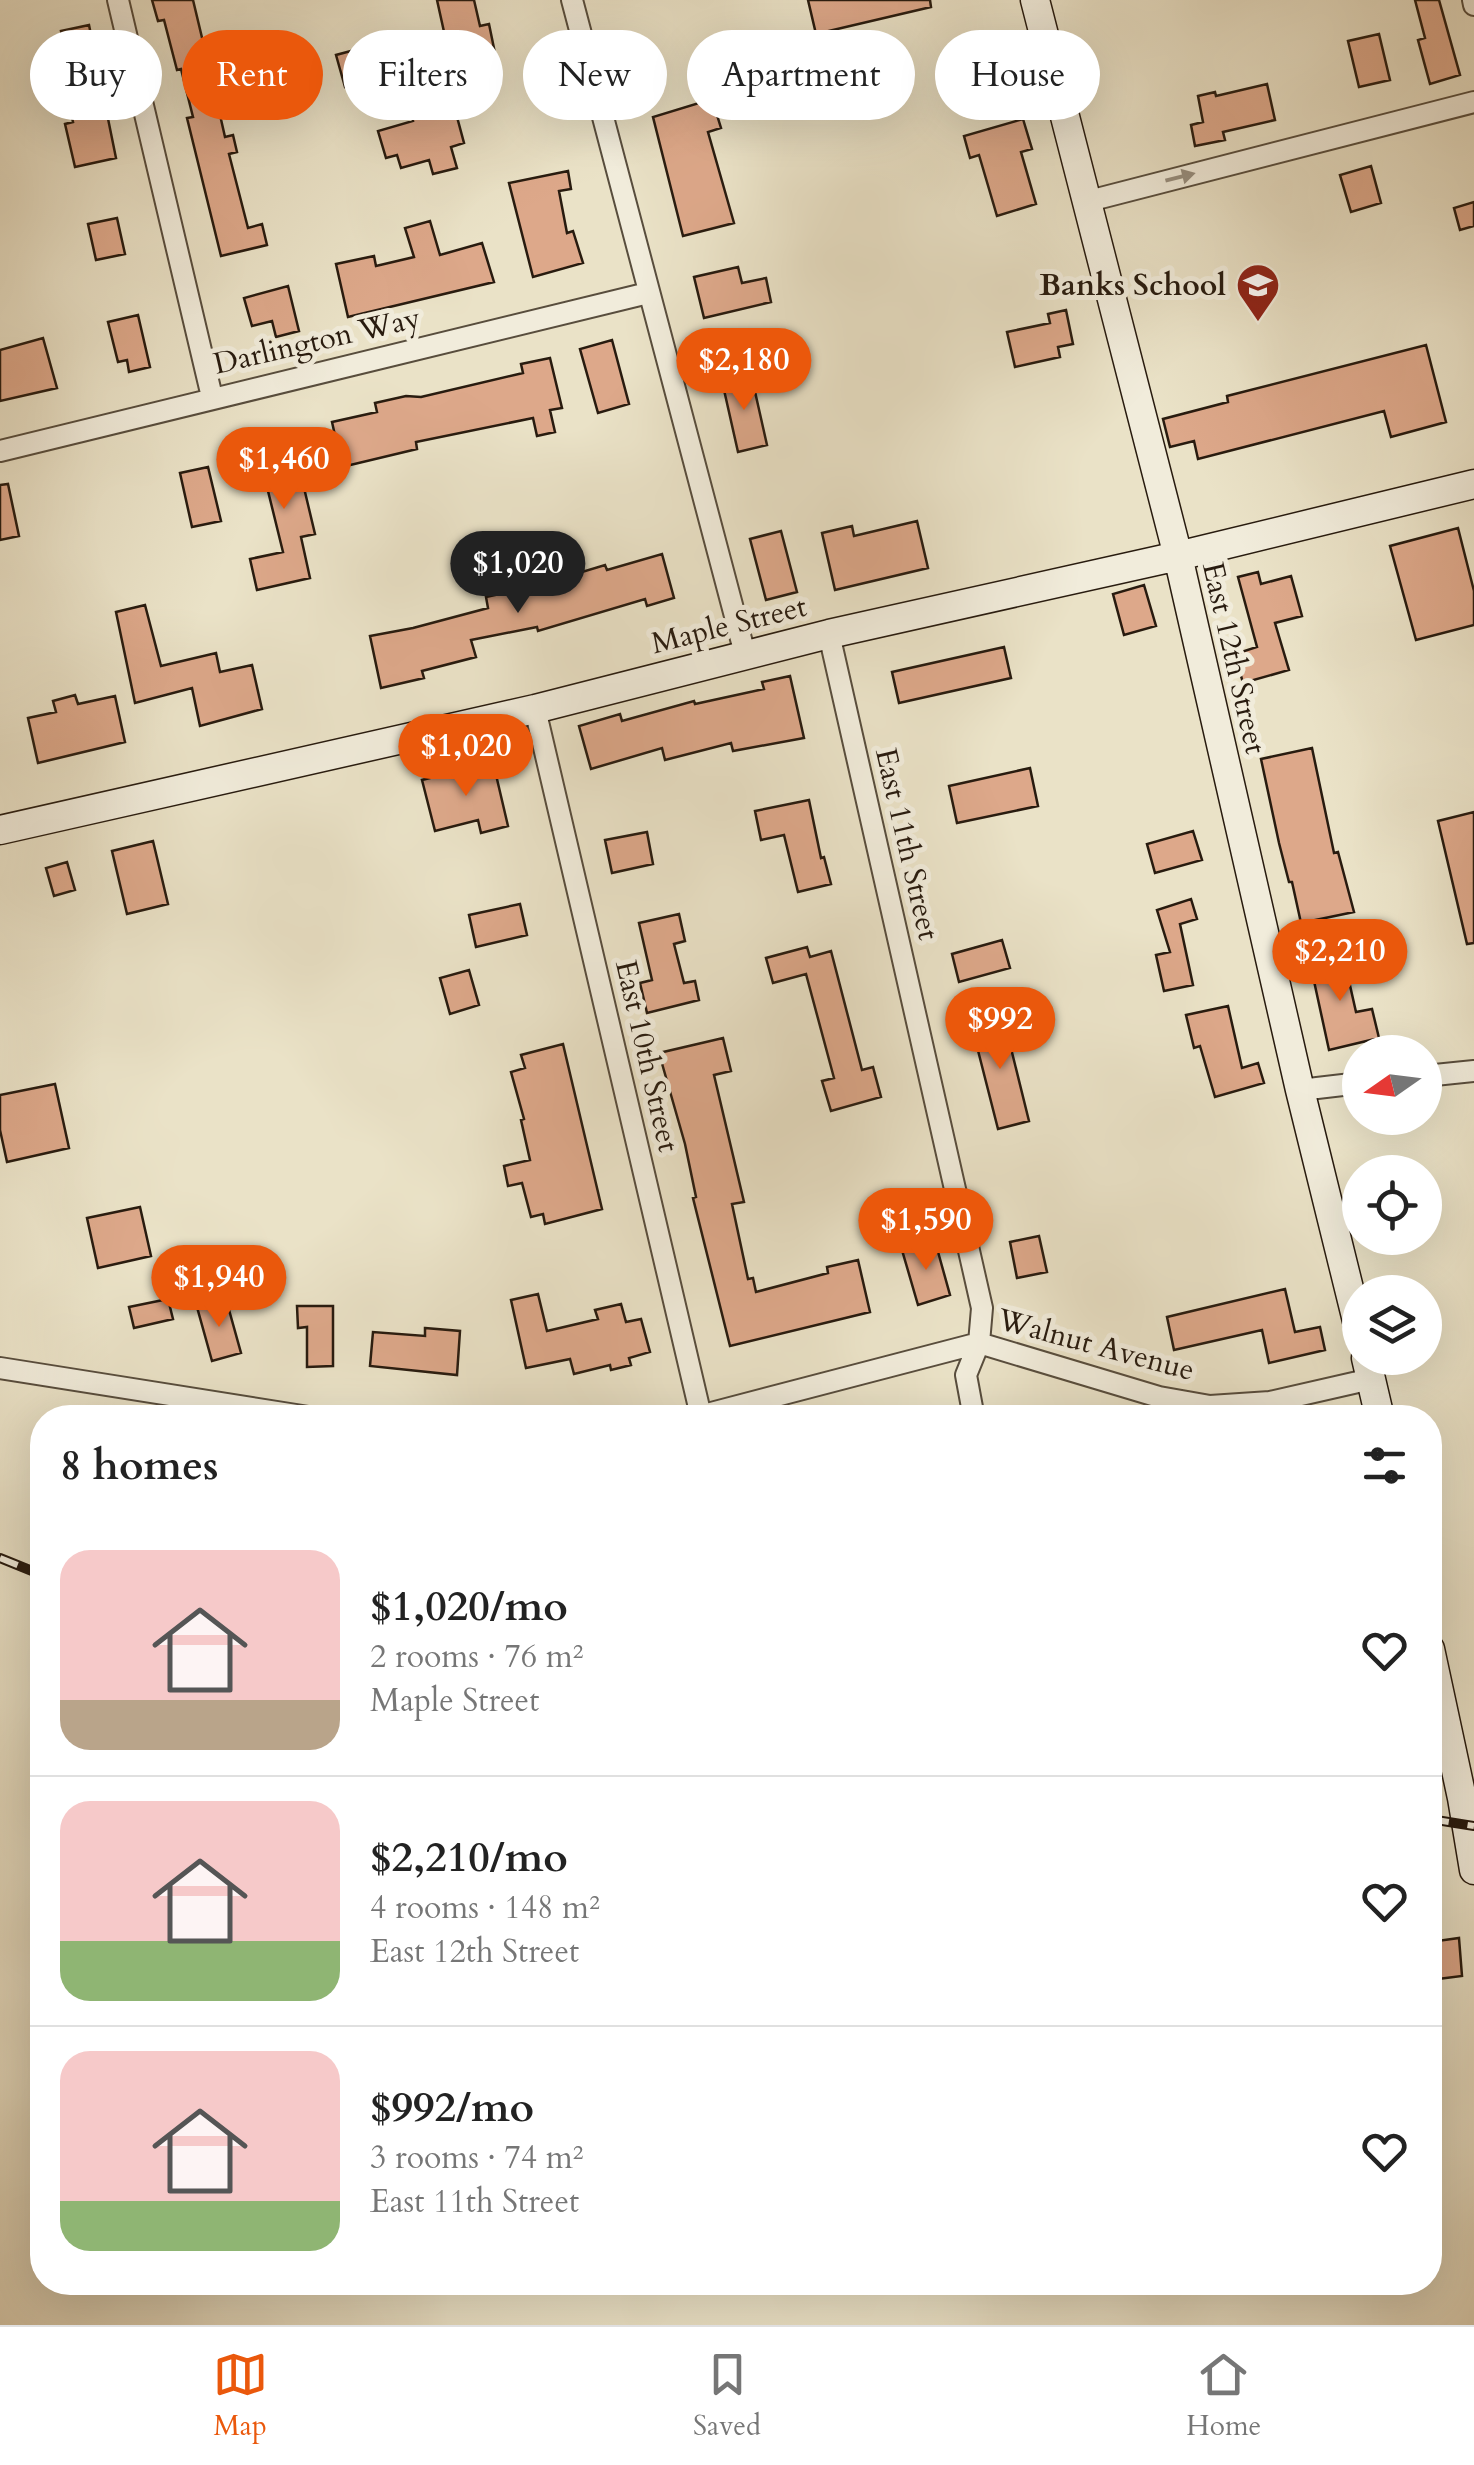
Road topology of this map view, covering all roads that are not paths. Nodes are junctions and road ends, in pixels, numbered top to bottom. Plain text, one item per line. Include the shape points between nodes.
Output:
1 (118, 0) edge
2 (572, 0) edge
3 (1035, 0) edge
4 (1474, 102) edge
5 (1085, 202) junction
6 (648, 293) junction
7 (212, 397) junction
8 (0, 451) edge
9 (1474, 484) edge
10 (1178, 556) junction
11 (829, 634) junction
12 (745, 654) junction
13 (535, 709) junction
14 (0, 830) edge
15 (1474, 1070) edge
16 (1442, 1074) edge
17 (1342, 1085) edge
18 (1300, 1090) junction
19 (1345, 1275) edge
20 (978, 1344) junction
21 (0, 1368) edge
22 (1350, 1375) edge
23 (1371, 1375) edge
24 (232, 1405) edge
25 (693, 1405) edge
26 (742, 1405) edge
27 (972, 1405) edge
28 (1204, 1405) edge
29 (1221, 1405) edge
30 (1377, 1405) edge
31 (1442, 1697) edge
32 (1468, 1798) edge
33 (1474, 1870) edge

1 - 7 street
2 - 6 street
3 - 5 main road, East 12th Street
5 -> 4 street
5 - 10 main road, East 12th Street
6 - 7 street, Darlington Way
6 - 12 street
7 - 8 street, Darlington Way
9 - 10 main road, Maple Street
10 - 11 main road, Maple Street
10 - 18 main road, East 12th Street
11 - 12 main road, Maple Street
11 - 20 street, East 11th Street via 982,1308
12 - 13 main road, Maple Street
13 - 14 main road, Maple Street
13 - 25 street, East 10th Street
15 - 16 street
17 - 18 street
18 - 19 main road, East 12th Street
20 - 26 street, Walnut Avenue
20 - 27 street, East 11th Street via 966,1375
20 - 28 street, Walnut Avenue
21 - 24 street
22 - 29 street, Walnut Avenue via 1285,1399
23 - 30 main road
31 - 32 main road
32 - 33 main road

